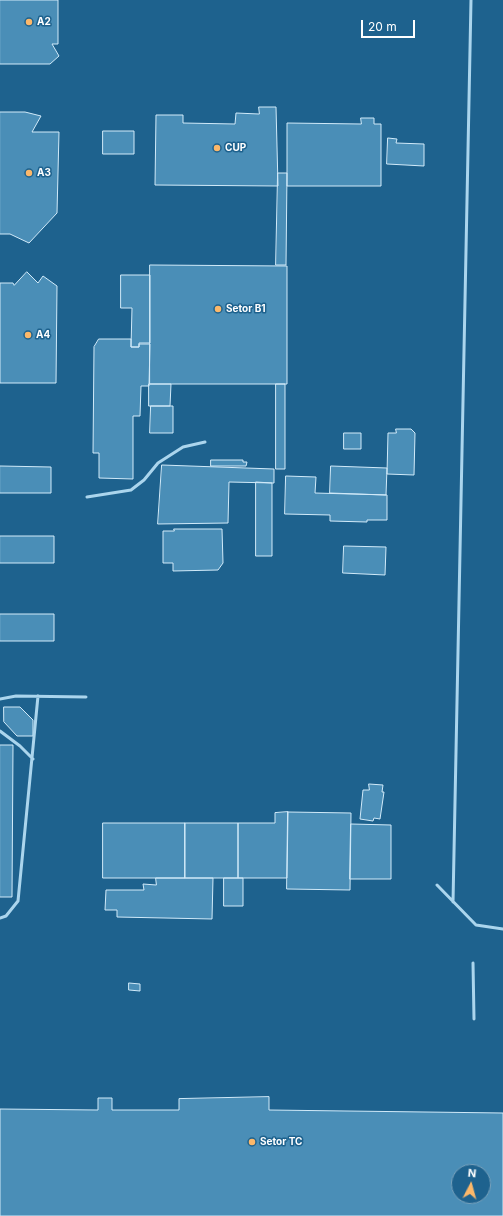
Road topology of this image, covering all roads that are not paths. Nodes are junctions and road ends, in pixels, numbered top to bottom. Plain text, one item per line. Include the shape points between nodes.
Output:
1 (472, 0) edge
2 (205, 442) dead end
3 (87, 497) dead end
4 (38, 696) junction
5 (86, 697) dead end
6 (0, 698) edge
7 (0, 731) edge
8 (33, 759) junction
9 (437, 885) dead end
10 (453, 902) junction
11 (0, 918) edge
12 (503, 929) edge
13 (473, 963) dead end
14 (474, 1019) dead end

1 - 10 lane
2 - 3 lane via 183,447 158,463 144,480 131,490
4 - 5 lane
4 - 6 lane
4 - 8 lane
7 - 8 lane
8 - 11 lane via 18,901 10,912
9 - 10 lane
10 - 12 lane via 476,925
13 - 14 lane

